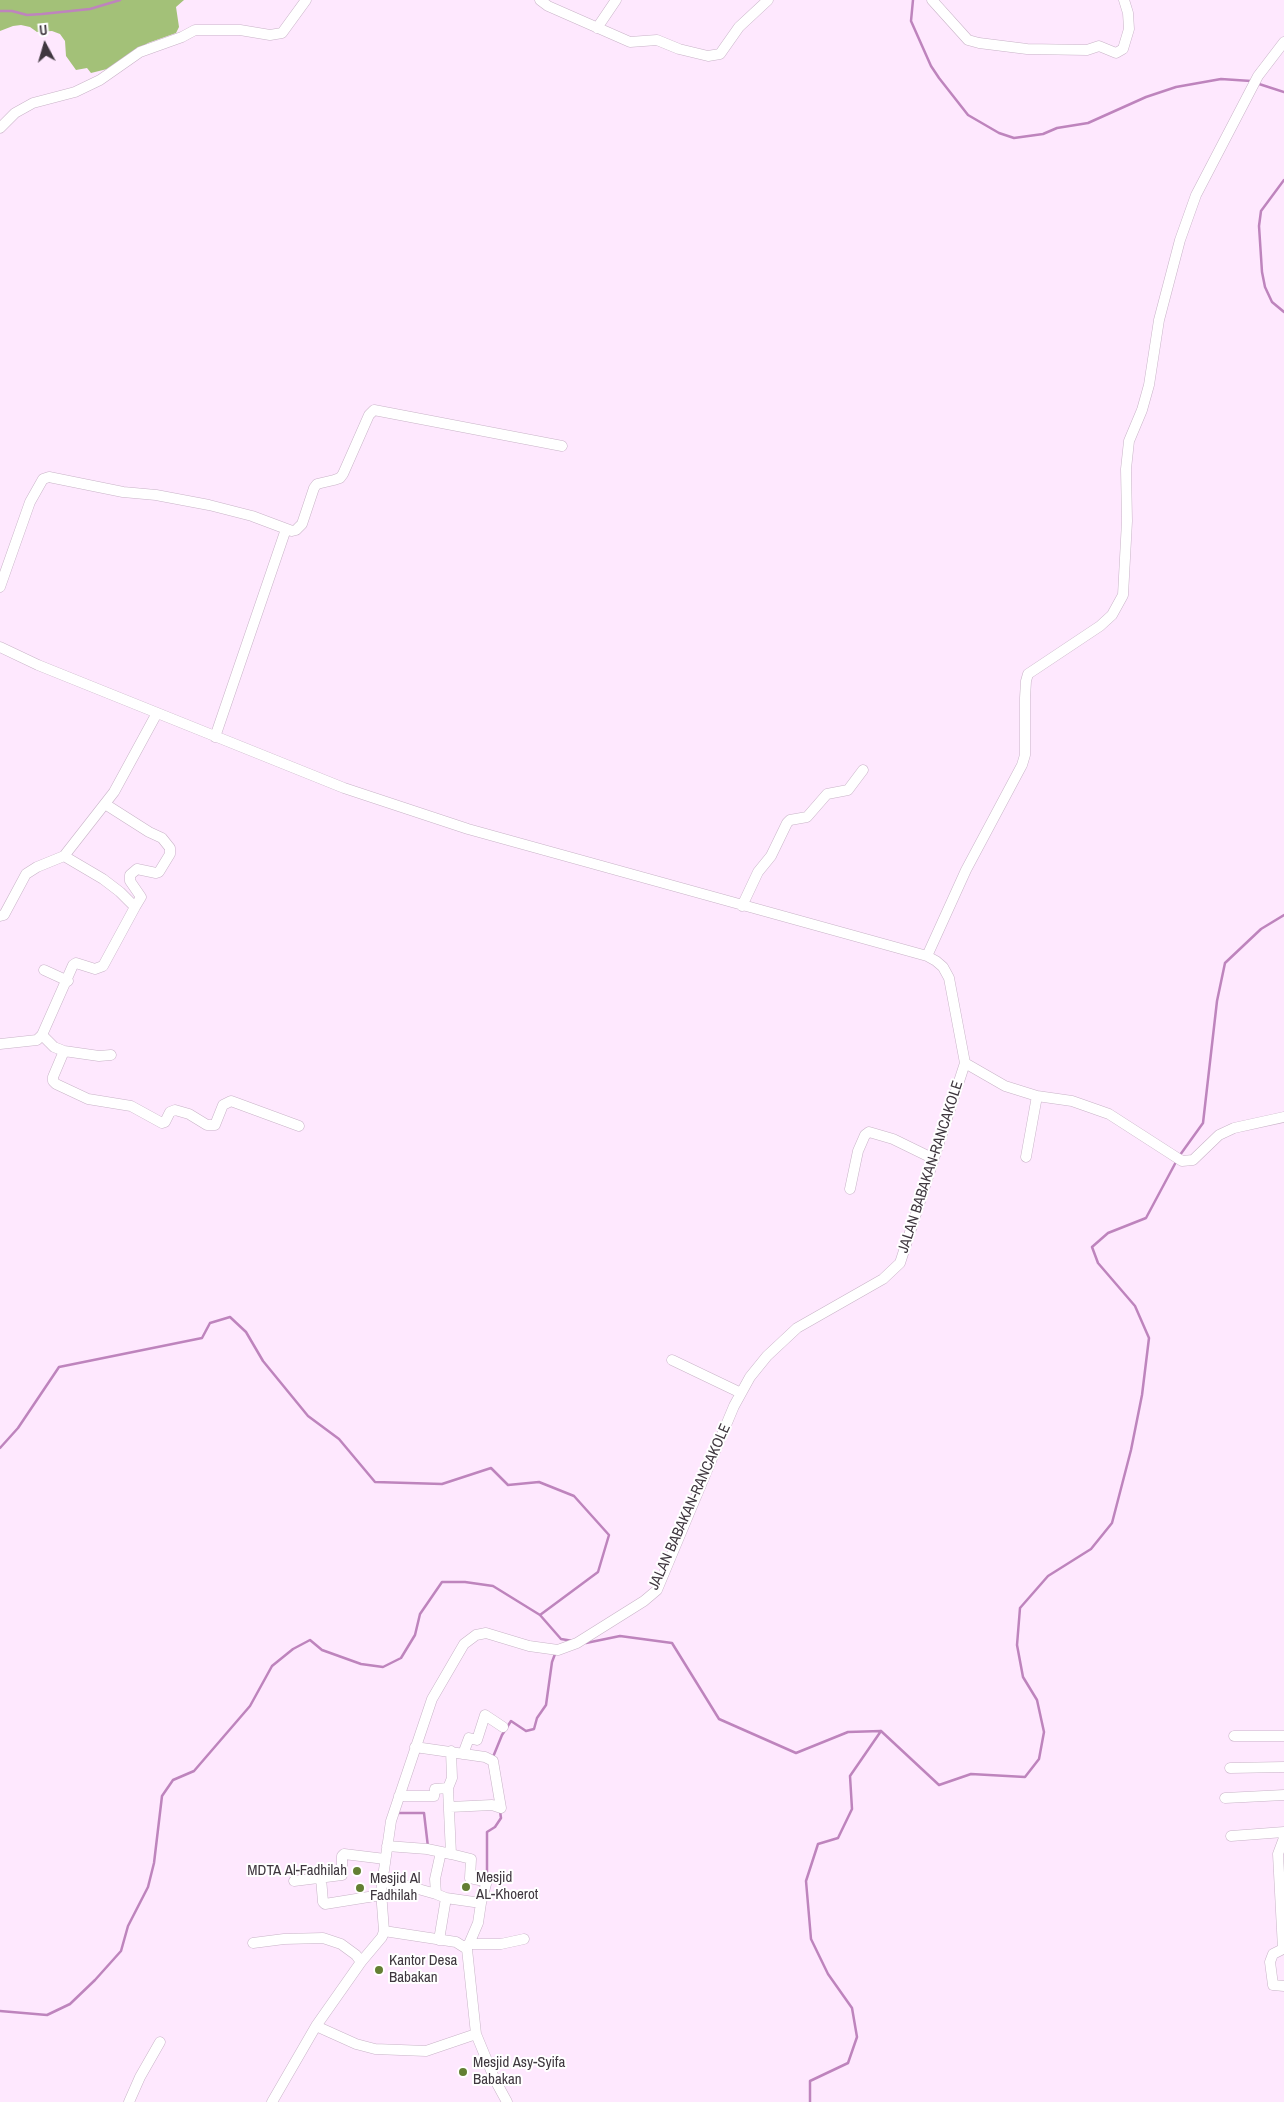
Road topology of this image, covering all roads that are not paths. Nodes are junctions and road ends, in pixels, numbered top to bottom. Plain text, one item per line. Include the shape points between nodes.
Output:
1 (306, 0) edge
2 (540, 0) edge
3 (616, 0) edge
4 (768, 0) edge
5 (932, 0) edge
6 (1124, 0) edge
7 (597, 28) junction
8 (1284, 42) edge
9 (0, 128) edge
10 (562, 446) dead end
11 (286, 529) junction
12 (0, 587) edge
13 (0, 647) edge
14 (157, 712) junction
15 (216, 737) junction
16 (863, 770) dead end
17 (105, 804) junction
18 (64, 856) junction
19 (742, 906) junction
20 (135, 908) junction
21 (0, 916) edge
22 (927, 956) junction
23 (44, 970) dead end
24 (68, 981) junction
25 (42, 1036) junction
26 (0, 1044) edge
27 (64, 1051) junction
28 (111, 1055) dead end
29 (965, 1063) junction
30 (1037, 1096) junction
31 (1284, 1116) edge
32 (299, 1126) dead end
33 (1026, 1157) dead end
34 (934, 1159) junction
35 (850, 1189) dead end
36 (672, 1360) dead end
37 (741, 1394) junction
38 (503, 1727) dead end
39 (1234, 1736) dead end
40 (1284, 1736) edge
41 (417, 1747) junction
42 (450, 1751) junction
43 (464, 1754) junction
44 (1230, 1768) dead end
45 (1284, 1768) edge
46 (448, 1788) junction
47 (1284, 1795) edge
48 (399, 1796) junction
49 (1225, 1798) dead end
50 (450, 1807) junction
51 (1284, 1832) edge
52 (1230, 1836) dead end
53 (1284, 1838) edge
54 (388, 1846) junction
55 (446, 1853) junction
56 (385, 1859) junction
57 (321, 1878) junction
58 (294, 1881) dead end
59 (382, 1882) junction
60 (1282, 1885) edge
61 (436, 1894) junction
62 (381, 1895) junction
63 (446, 1898) junction
64 (481, 1903) junction
65 (1282, 1916) edge
66 (384, 1931) junction
67 (524, 1939) dead end
68 (438, 1940) junction
69 (253, 1943) dead end
70 (467, 1945) junction
71 (1283, 1949) edge
72 (361, 1962) junction
73 (1284, 1986) edge
74 (316, 2026) junction
75 (476, 2034) junction
76 (160, 2042) dead end
77 (129, 2102) edge
78 (272, 2102) edge
79 (507, 2102) edge

1 - 9 street via 282,33 195,30 140,52 100,80 76,92 33,103 15,113
2 - 7 street
3 - 7 street
4 - 7 street via 739,27 720,54 708,56 657,40 630,42
5 - 6 street via 968,40 1027,49 1088,50 1099,46 1116,53 1123,49 1129,29
8 - 22 street via 1258,76 1196,195 1180,240 1159,320 1149,385 1130,441 1126,469 1123,595 1112,615 1100,626 1028,674 1022,765 966,870
10 - 11 street via 374,410 340,478 317,484 302,524 294,530
11 - 12 street via 209,504 123,492 49,476 43,479 30,502
11 - 15 street
13 - 14 street
14 - 15 street
14 - 17 street
15 - 19 street via 344,788 468,829
16 - 19 street via 848,790 827,794 807,817 787,823
17 - 18 street
17 - 20 street via 162,838 170,848 159,872 137,869 130,875 130,881 141,896
18 - 20 street via 120,892
18 - 21 street via 37,866 26,874 4,916
19 - 22 street
20 - 24 street via 105,965 95,969 75,963
22 - 29 street via 943,967 949,978
23 - 24 street
24 - 25 street
25 - 26 street via 35,1040
25 - 27 street
27 - 28 street
27 - 32 street via 52,1080 56,1084 88,1099 131,1106 162,1124 175,1110 207,1125 216,1125 223,1105 231,1101
29 - 30 street via 1005,1086
29 - 34 street, JALAN BABAKAN-RANCAKOLE
30 - 31 street via 1072,1101 1109,1114 1182,1161 1193,1160 1219,1135 1234,1128
30 - 33 street
34 - 35 street via 893,1139 869,1132 858,1152
34 - 37 street, JALAN BABAKAN-RANCAKOLE via 900,1263 883,1279 797,1328 750,1376
36 - 37 street
37 - 41 street, JALAN BABAKAN-RANCAKOLE via 658,1590 578,1642 554,1651 491,1634 472,1637 464,1644 432,1699
38 - 43 street via 485,1714 477,1740 469,1738
39 - 40 street
41 - 42 street
41 - 48 street, JALAN BABAKAN-RANCAKOLE
42 - 43 street
42 - 46 street via 452,1778
43 - 50 street via 492,1761 501,1808 492,1804
44 - 45 street
46 - 48 street via 435,1789 434,1796
46 - 50 street
47 - 49 street
48 - 54 street, JALAN BABAKAN-RANCAKOLE
50 - 55 street
51 - 52 street
53 - 60 street via 1278,1854
54 - 55 street
54 - 56 street, JALAN BABAKAN-RANCAKOLE
55 - 61 street via 435,1879
55 - 64 street via 471,1859 470,1878 486,1884
56 - 57 street via 344,1854 342,1875
56 - 59 street, JALAN BABAKAN-RANCAKOLE
57 - 58 street
57 - 62 street via 325,1904
59 - 61 street
59 - 62 street, JALAN BABAKAN-RANCAKOLE
60 - 65 street
61 - 63 street
62 - 66 street, JALAN BABAKAN-RANCAKOLE
63 - 64 street
63 - 68 street
64 - 70 street via 478,1923
65 - 71 street
66 - 68 street
66 - 72 street
67 - 70 street
68 - 70 street
69 - 72 street via 324,1938 341,1944
70 - 75 street
71 - 73 street via 1273,1954 1270,1962 1273,1985
72 - 74 street
74 - 75 street via 356,2044 384,2049 426,2051
74 - 78 street
75 - 79 street
76 - 77 street

